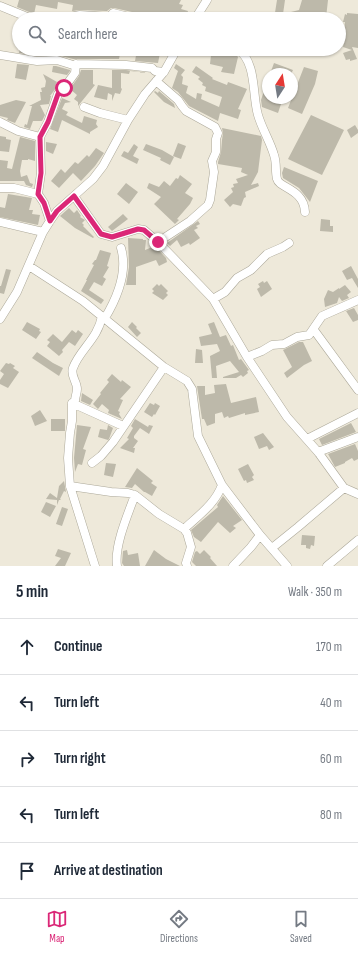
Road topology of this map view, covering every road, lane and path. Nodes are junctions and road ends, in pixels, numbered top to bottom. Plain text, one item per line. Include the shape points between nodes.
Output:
1 (207, 0) edge
2 (0, 6) edge
3 (15, 12) edge
4 (199, 12) edge
5 (0, 55) edge
6 (173, 56) edge
7 (243, 56) edge
8 (76, 64) junction
9 (164, 72) junction
10 (156, 81) junction
11 (84, 107) dead end
12 (128, 120) junction
13 (0, 122) edge
14 (40, 137) junction
15 (0, 188) edge
16 (38, 194) junction
17 (74, 196) junction
18 (305, 212) dead end
19 (50, 221) junction
20 (0, 222) edge
21 (43, 232) junction
22 (158, 242) junction
23 (289, 243) dead end
24 (121, 248) dead end
25 (29, 266) junction
26 (213, 299) junction
27 (358, 300) edge
28 (1, 316) edge
29 (104, 317) junction
30 (314, 330) junction
31 (247, 356) junction
32 (164, 367) junction
33 (358, 390) edge
34 (72, 403) junction
35 (358, 413) edge
36 (123, 426) junction
37 (358, 437) edge
38 (307, 439) junction
39 (318, 452) junction
40 (92, 463) dead end
41 (222, 485) junction
42 (70, 486) junction
43 (344, 488) junction
44 (358, 494) edge
45 (135, 495) junction
46 (184, 529) junction
47 (260, 535) junction
48 (358, 540) edge
49 (272, 548) junction
50 (95, 566) edge
51 (117, 566) edge
52 (187, 566) edge
53 (233, 566) edge
54 (287, 566) edge
55 (326, 566) edge

1 - 4 street
2 - 3 street
5 - 8 street
6 - 9 street
7 - 18 street via 250,68 257,114 274,154 277,180 299,196
8 - 9 street via 126,65
8 - 14 street via 75,72 58,94
9 - 10 street
10 - 12 street
10 - 22 street via 178,100 186,111 215,127 218,133 216,152 212,161 214,172 208,205
11 - 12 street
12 - 17 street via 103,166
13 - 14 street via 18,131
14 - 16 street via 41,173
15 - 16 street via 14,188
16 - 19 street
17 - 19 street
17 - 22 street via 101,234 112,237 138,229 144,230
19 - 21 street
20 - 21 street
21 - 25 street
22 - 26 street
23 - 26 street via 267,254 251,270 237,278 225,292
24 - 29 street via 124,256 123,268 117,295
25 - 28 street via 17,292
25 - 29 street
26 - 31 street
27 - 30 street via 322,316
29 - 32 street
29 - 34 street via 74,367 72,376 77,389 75,401
30 - 31 street via 284,344 272,345
30 - 33 street
31 - 38 street via 287,417
32 - 36 street
32 - 41 street via 187,381 192,389 198,436
34 - 36 street
34 - 42 street via 68,458
35 - 38 street
36 - 40 street via 113,442
37 - 39 street
38 - 39 street
39 - 43 street
41 - 46 street via 213,502
41 - 47 street
42 - 45 street
42 - 50 street
43 - 44 street
43 - 49 street
45 - 46 street
45 - 51 street via 121,536
46 - 52 street via 192,547
47 - 49 street
47 - 53 street
48 - 55 street
49 - 54 street

